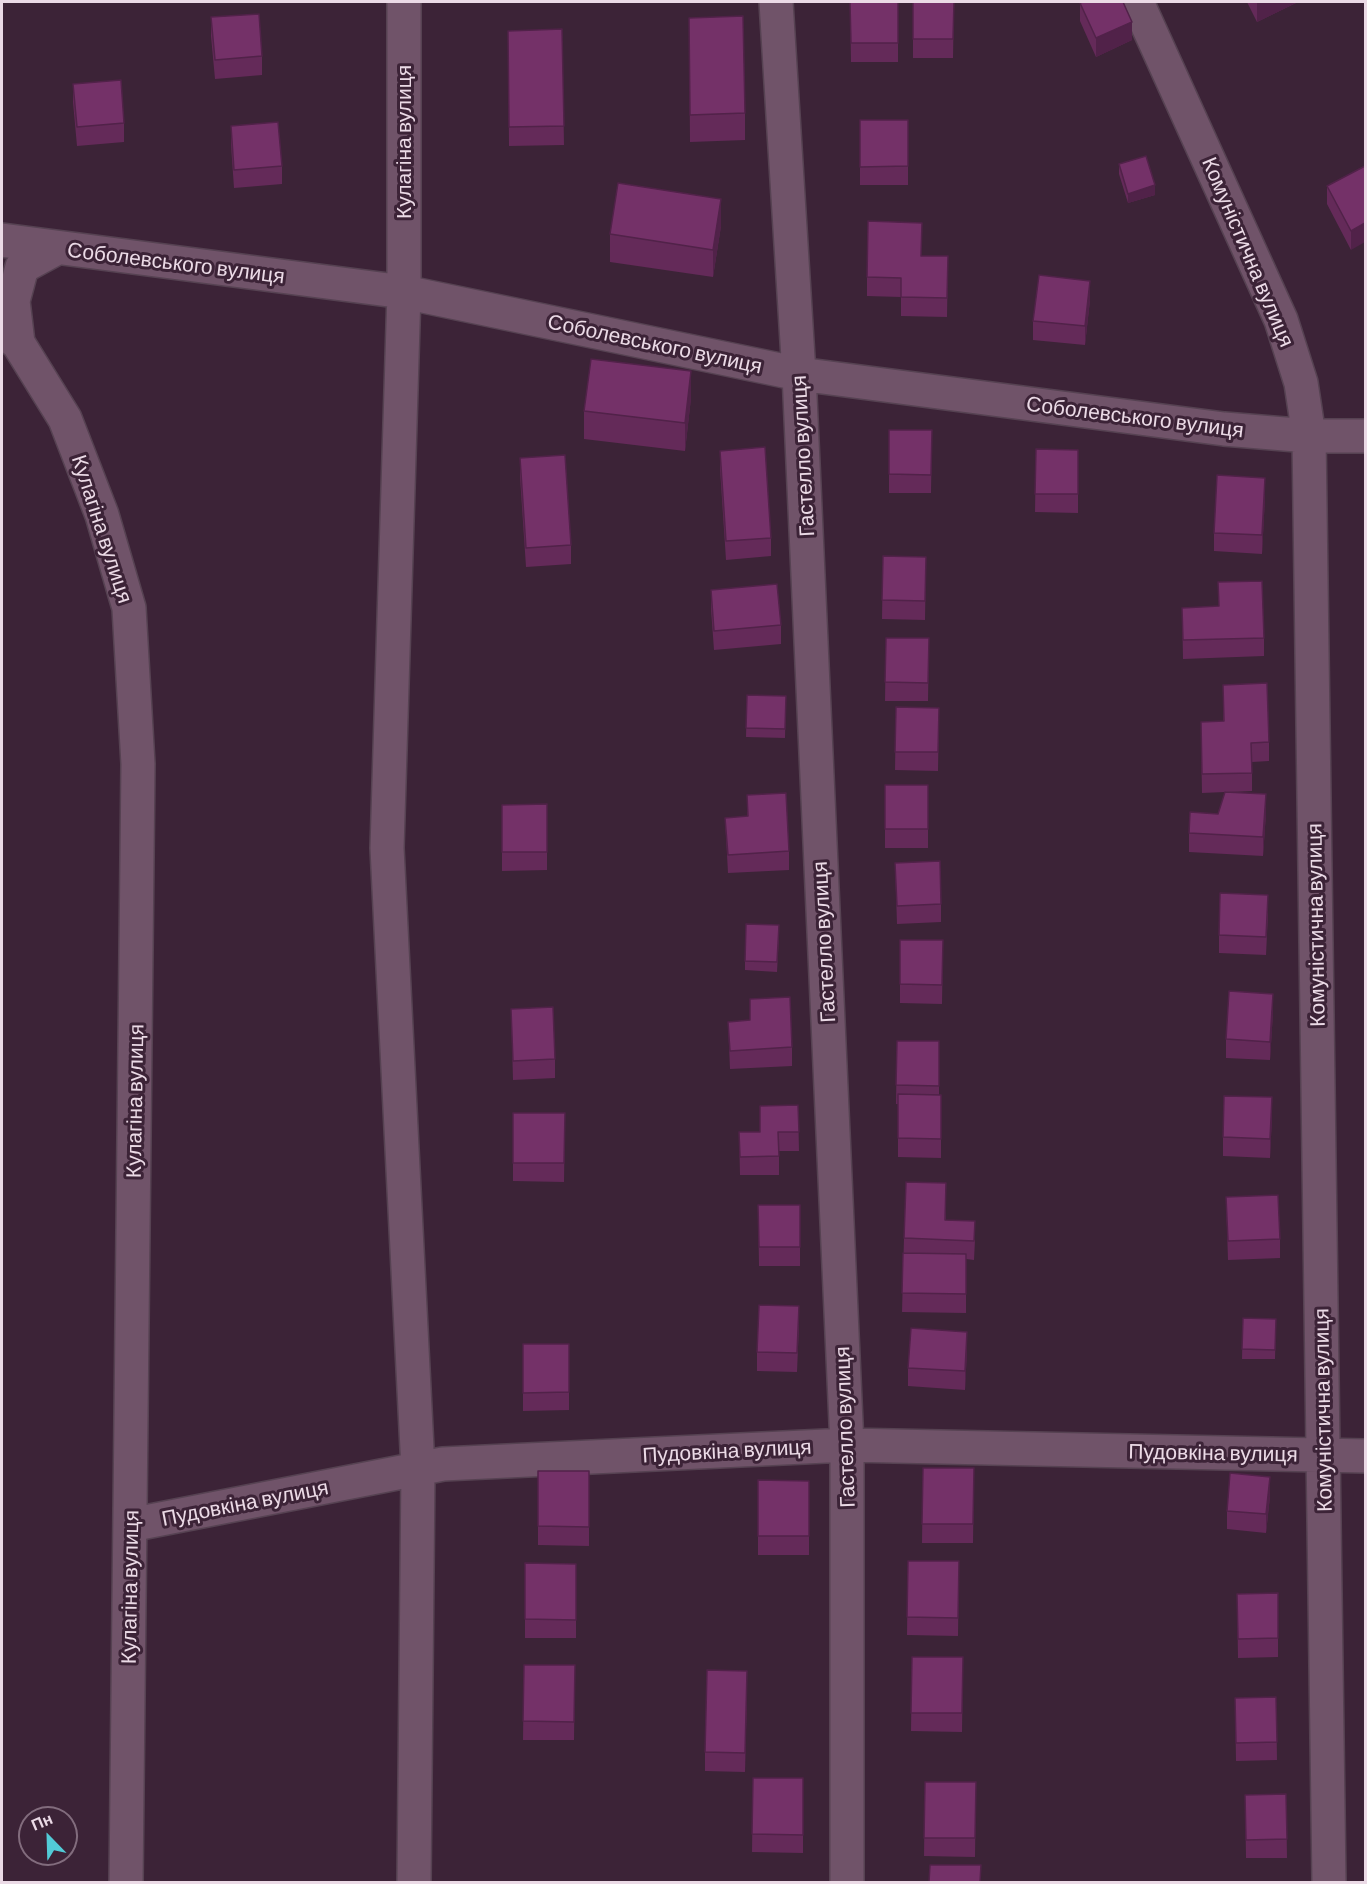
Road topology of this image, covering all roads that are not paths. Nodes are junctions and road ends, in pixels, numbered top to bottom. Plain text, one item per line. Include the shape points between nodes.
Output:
1 (404, 2) edge
2 (776, 2) edge
3 (1137, 2) edge
4 (2, 240) edge
5 (57, 248) junction
6 (404, 292) junction
7 (10, 337) edge
8 (799, 374) junction
9 (1310, 436) junction
10 (1365, 436) edge
11 (847, 1445) junction
12 (1324, 1455) junction
13 (1365, 1456) edge
14 (418, 1469) junction
15 (130, 1525) junction
16 (126, 1882) edge
17 (414, 1882) edge
18 (847, 1882) edge
19 (1329, 1882) edge

1 - 6 street, Кулагіна вулиця
2 - 8 street, Гастелло вулиця
3 - 9 street, Комуністична вулиця via 1281,320 1301,383
4 - 5 street, Соболевського вулиця
5 - 6 street, Соболевського вулиця
5 - 7 street via 22,267 13,301
6 - 8 street, Соболевського вулиця
6 - 14 street, Кулагіна вулиця via 387,848
7 - 15 street, Кулагіна вулиця via 65,419 102,515 129,608 138,764
8 - 9 street, Соболевського вулиця via 1224,429
8 - 11 street, Гастелло вулиця
9 - 10 street
9 - 12 street, Комуністична вулиця
11 - 12 street, Пудовкіна вулиця
11 - 14 street, Пудовкіна вулиця via 443,1464
11 - 18 street, Гастелло вулиця
12 - 13 street, Пудовкіна вулиця
12 - 19 street, Комуністична вулиця
14 - 15 street, Пудовкіна вулиця
14 - 17 street, Кулагіна вулиця
15 - 16 street, Кулагіна вулиця

